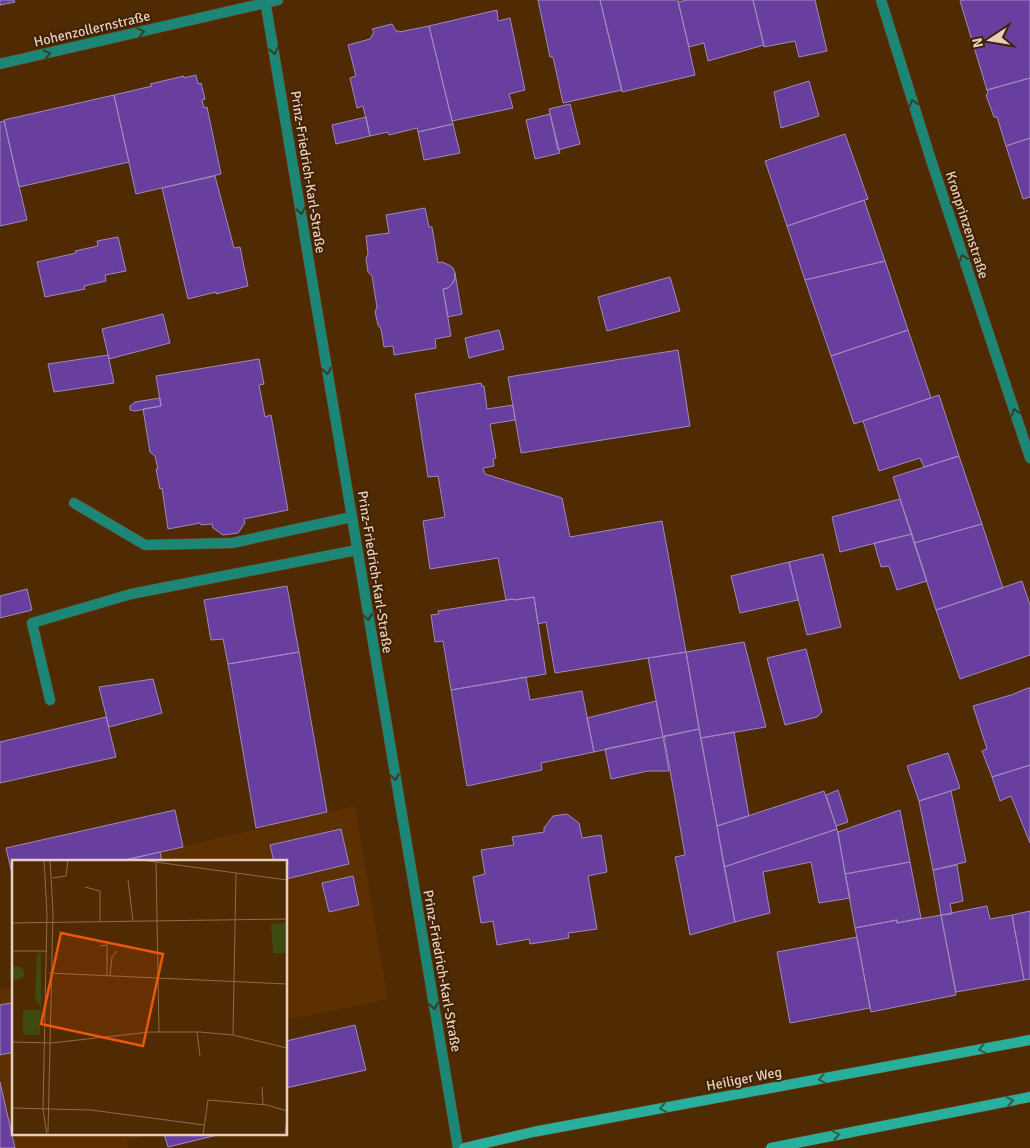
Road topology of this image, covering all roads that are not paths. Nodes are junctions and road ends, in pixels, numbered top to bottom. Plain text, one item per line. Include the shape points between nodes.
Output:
1 (278, 0) edge
2 (881, 0) edge
3 (266, 1) edge
4 (0, 64) edge
5 (1030, 458) edge
6 (74, 503) dead end
7 (352, 517) junction
8 (357, 550) junction
9 (50, 700) dead end
10 (1030, 1040) edge
11 (1030, 1097) edge
12 (458, 1148) edge
13 (464, 1148) edge
14 (771, 1148) edge

1 - 3 street, Hohenzollernstraße
5 -> 2 street, Kronprinzenstraße
4 -> 3 street, Hohenzollernstraße
3 -> 7 street, Prinz-Friedrich-Karl-Straße
6 - 7 street via 145,546 232,543
7 - 8 street, Prinz-Friedrich-Karl-Straße
8 - 9 street via 130,594 32,623
8 -> 12 street, Prinz-Friedrich-Karl-Straße
10 -> 13 main road, Heiliger Weg via 533,1132
14 -> 11 main road

